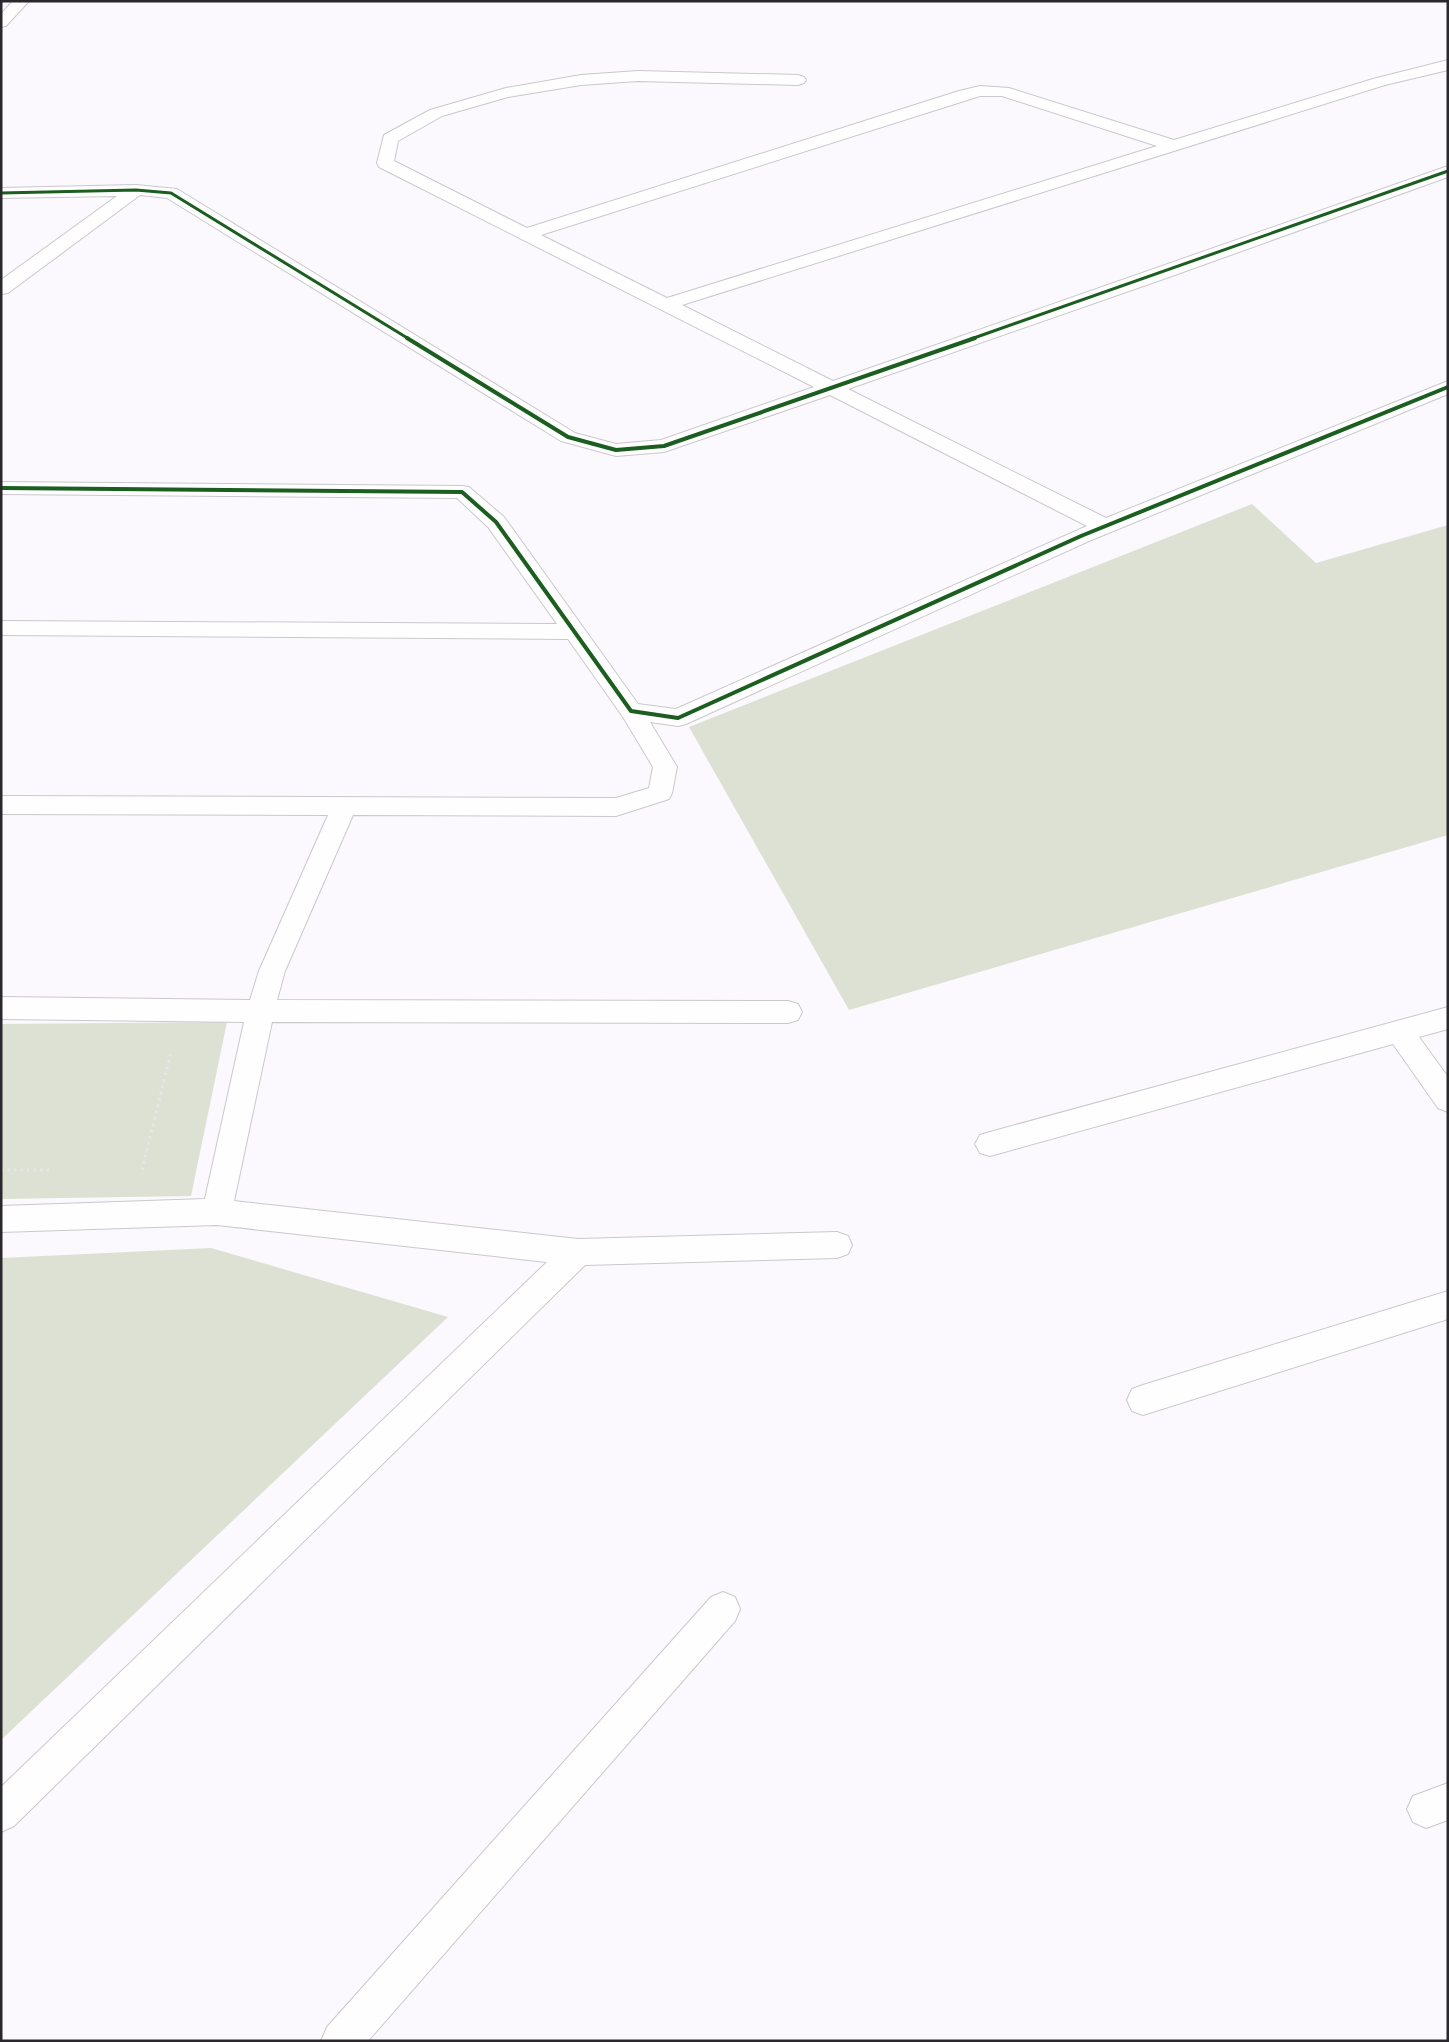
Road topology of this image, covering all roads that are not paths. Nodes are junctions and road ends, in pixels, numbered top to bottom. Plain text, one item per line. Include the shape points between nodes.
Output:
1 (22, 1) edge
2 (1, 23) edge
3 (1448, 65) edge
4 (798, 80) dead end
5 (1175, 146) junction
6 (1448, 171) edge
7 (136, 190) junction
8 (1, 193) edge
9 (526, 234) junction
10 (1, 289) edge
11 (666, 304) junction
12 (1448, 387) edge
13 (831, 388) junction
14 (1, 488) edge
15 (1105, 526) junction
16 (1, 628) edge
17 (575, 632) junction
18 (630, 711) junction
19 (1, 805) edge
20 (344, 806) junction
21 (1, 1008) edge
22 (260, 1012) junction
23 (788, 1012) dead end
24 (1448, 1018) edge
25 (1400, 1032) junction
26 (1448, 1100) edge
27 (990, 1144) dead end
28 (217, 1212) junction
29 (1, 1219) edge
30 (838, 1245) dead end
31 (578, 1252) junction
32 (1448, 1305) edge
33 (1143, 1400) dead end
34 (723, 1608) dead end
35 (1, 1813) edge
36 (341, 2041) edge

1 - 2 street
3 - 5 street via 1379,82
4 - 9 street via 638,76 581,80 506,93 436,113 390,140 385,163
5 - 9 street via 1003,91 980,91
5 - 11 street
6 - 13 street
7 - 8 street
7 - 10 street
7 - 13 street via 171,193 568,436 616,450 664,446
9 - 11 street
11 - 13 street
12 - 15 street
13 - 15 street
14 - 17 street via 462,492 496,522
15 - 18 street via 678,718
16 - 17 street
17 - 18 street
18 - 20 street via 665,767 660,793 616,807
19 - 20 street
20 - 22 street via 272,971
21 - 22 street
22 - 23 street
22 - 28 street
24 - 25 street
25 - 26 street
25 - 27 street
28 - 29 street
28 - 31 street
30 - 31 street
31 - 35 street
32 - 33 street
34 - 36 street

